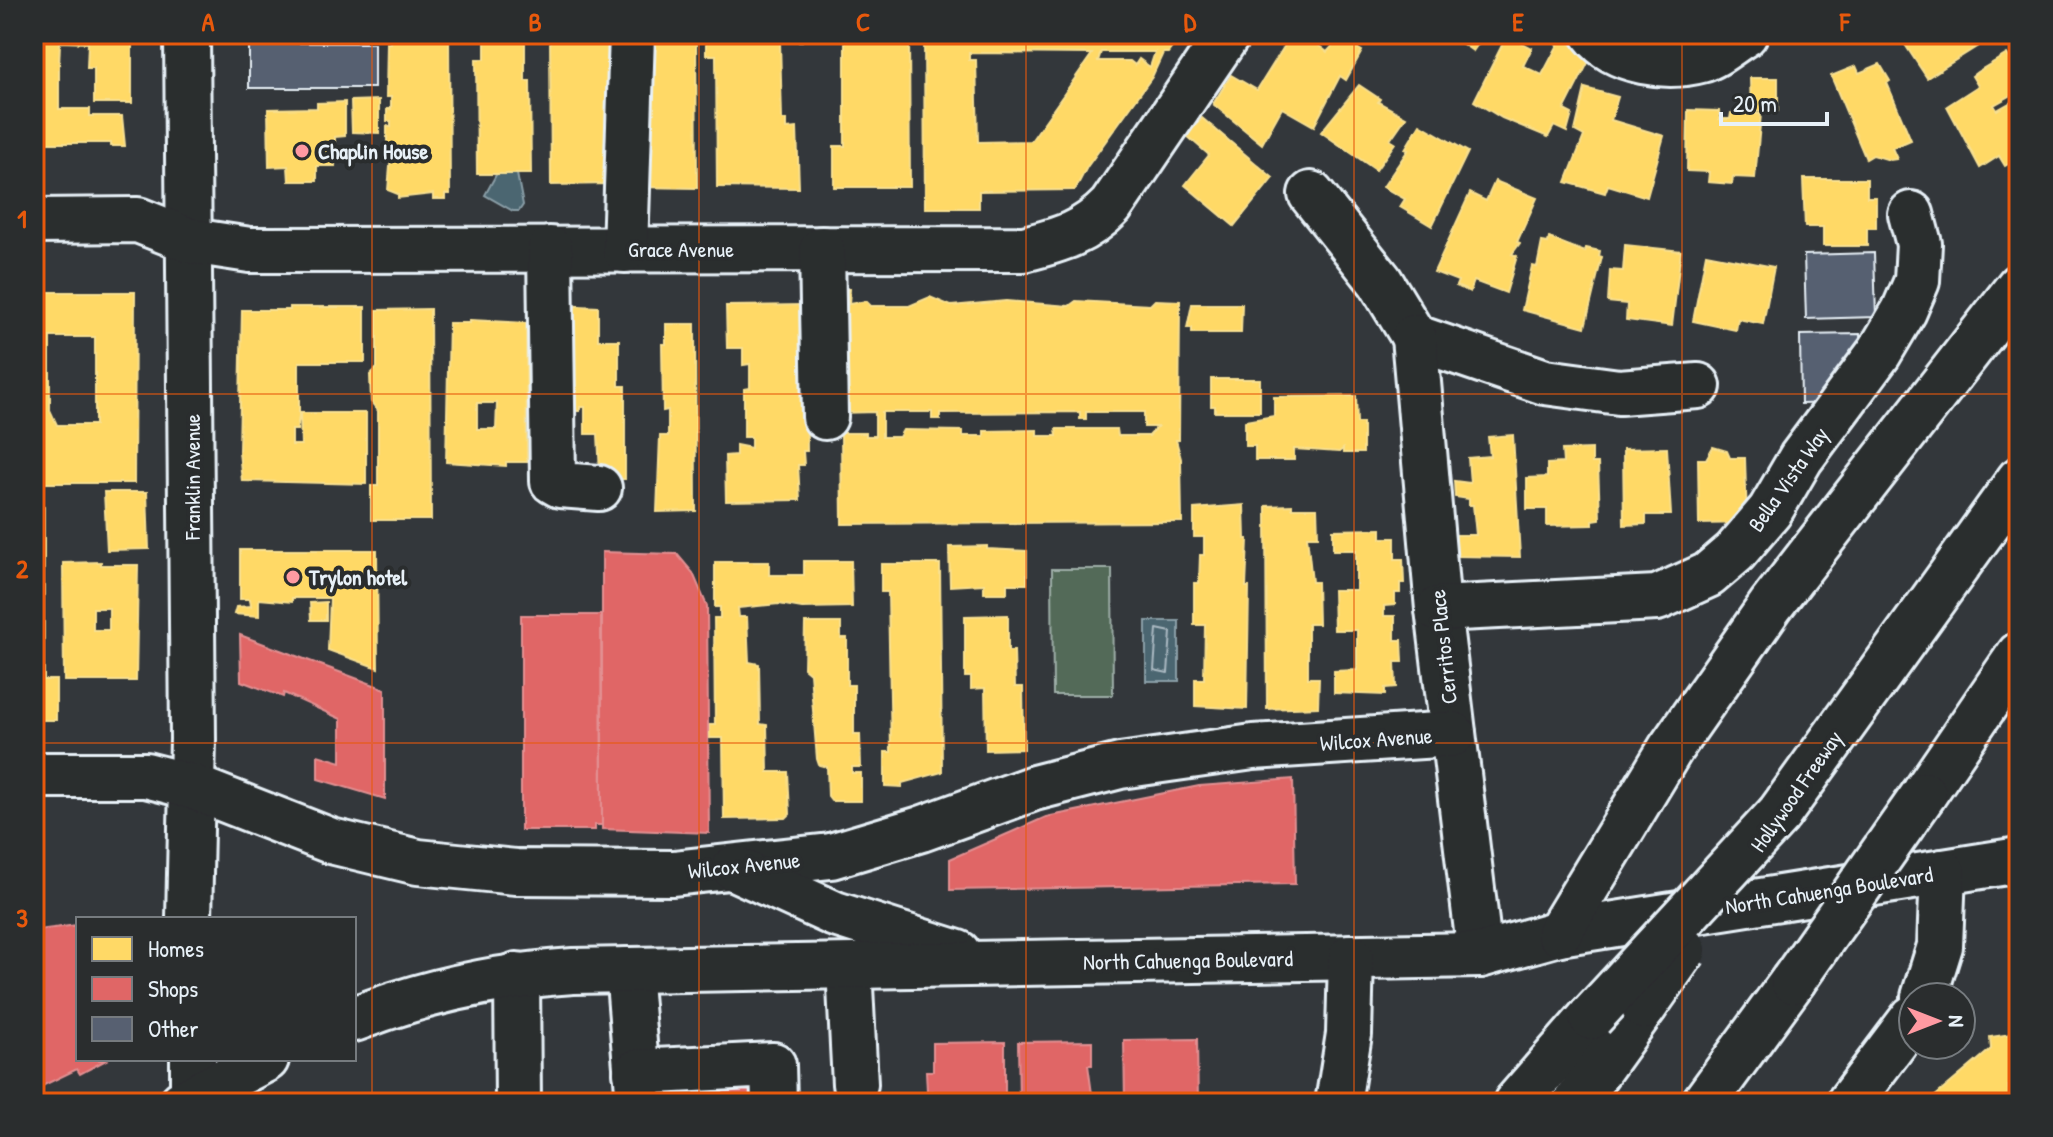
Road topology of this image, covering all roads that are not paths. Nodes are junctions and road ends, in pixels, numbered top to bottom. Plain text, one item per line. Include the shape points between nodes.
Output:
1 (187, 34) edge
2 (632, 34) edge
3 (1228, 34) edge
4 (1594, 34) edge
5 (1745, 34) edge
6 (1311, 194) dead end
7 (1911, 214) dead end
8 (34, 221) edge
9 (191, 241) junction
10 (550, 249) junction
11 (822, 249) junction
12 (625, 250) junction
13 (2019, 286) edge
14 (1414, 337) junction
15 (1698, 386) dead end
16 (825, 417) dead end
17 (2019, 480) edge
18 (599, 488) dead end
19 (1438, 609) junction
20 (2019, 655) edge
21 (1453, 734) junction
22 (34, 775) edge
23 (193, 787) junction
24 (1779, 814) junction
25 (2019, 860) edge
26 (734, 868) junction
27 (1943, 872) junction
28 (189, 917) edge
29 (1559, 933) junction
30 (1480, 955) junction
31 (1351, 957) junction
32 (999, 964) junction
33 (849, 967) junction
34 (628, 970) junction
35 (517, 975) junction
36 (1929, 981) edge
37 (356, 1018) edge
38 (1897, 1039) edge
39 (261, 1061) edge
40 (855, 1084) dead end
41 (638, 1088) edge
42 (190, 1091) edge
43 (518, 1103) edge
44 (774, 1103) edge
45 (1338, 1103) edge
46 (1516, 1103) edge
47 (1575, 1103) edge
48 (1704, 1103) edge
49 (1849, 1103) edge

1 - 9 main road, Franklin Avenue
2 - 12 main road
3 - 11 main road, Grace Avenue via 1111,206 1090,227 1024,249
4 - 5 main road via 1629,57 1662,65 1703,60
6 - 14 main road via 1380,281
7 - 19 main road, Bella Vista Way via 1919,244 1917,281 1904,311 1770,511 1708,575 1657,598
8 - 9 main road, Grace Avenue via 138,220
9 - 10 main road, Grace Avenue via 250,250
9 - 23 main road, Franklin Avenue
10 - 12 main road, Grace Avenue
10 - 18 main road via 553,481
11 - 12 main road, Grace Avenue
11 - 16 main road
13 - 29 main road via 1771,605 1671,748
14 - 15 main road via 1545,382 1619,392
14 - 19 main road, Cerritos Place
17 - 24 main road, Hollywood Freeway
19 - 21 main road, Cerritos Place
20 - 48 main road, bridge
21 - 26 main road, Wilcox Avenue via 1253,747 1134,763 1034,788 875,845
21 - 30 main road, Cerritos Place
22 - 23 main road, Wilcox Avenue via 146,775
23 - 26 main road, Wilcox Avenue via 331,841 418,862 516,872
23 - 28 main road, Franklin Avenue
24 - 46 main road, bridge
24 - 47 main road, Hollywood Freeway, bridge
25 - 27 main road, North Cahuenga Boulevard
26 - 32 main road via 835,914
27 - 29 main road, North Cahuenga Boulevard
27 - 36 main road via 1940,946
29 - 30 main road, North Cahuenga Boulevard
30 - 31 main road, North Cahuenga Boulevard
31 - 32 main road, North Cahuenga Boulevard
31 - 45 main road via 1349,1034
32 - 33 main road, North Cahuenga Boulevard
33 - 34 main road, North Cahuenga Boulevard
33 - 40 main road
34 - 35 main road, North Cahuenga Boulevard
34 - 41 main road
35 - 37 main road, North Cahuenga Boulevard via 429,992
35 - 43 main road
38 - 49 main road
39 - 42 main road
41 - 44 main road via 773,1065

